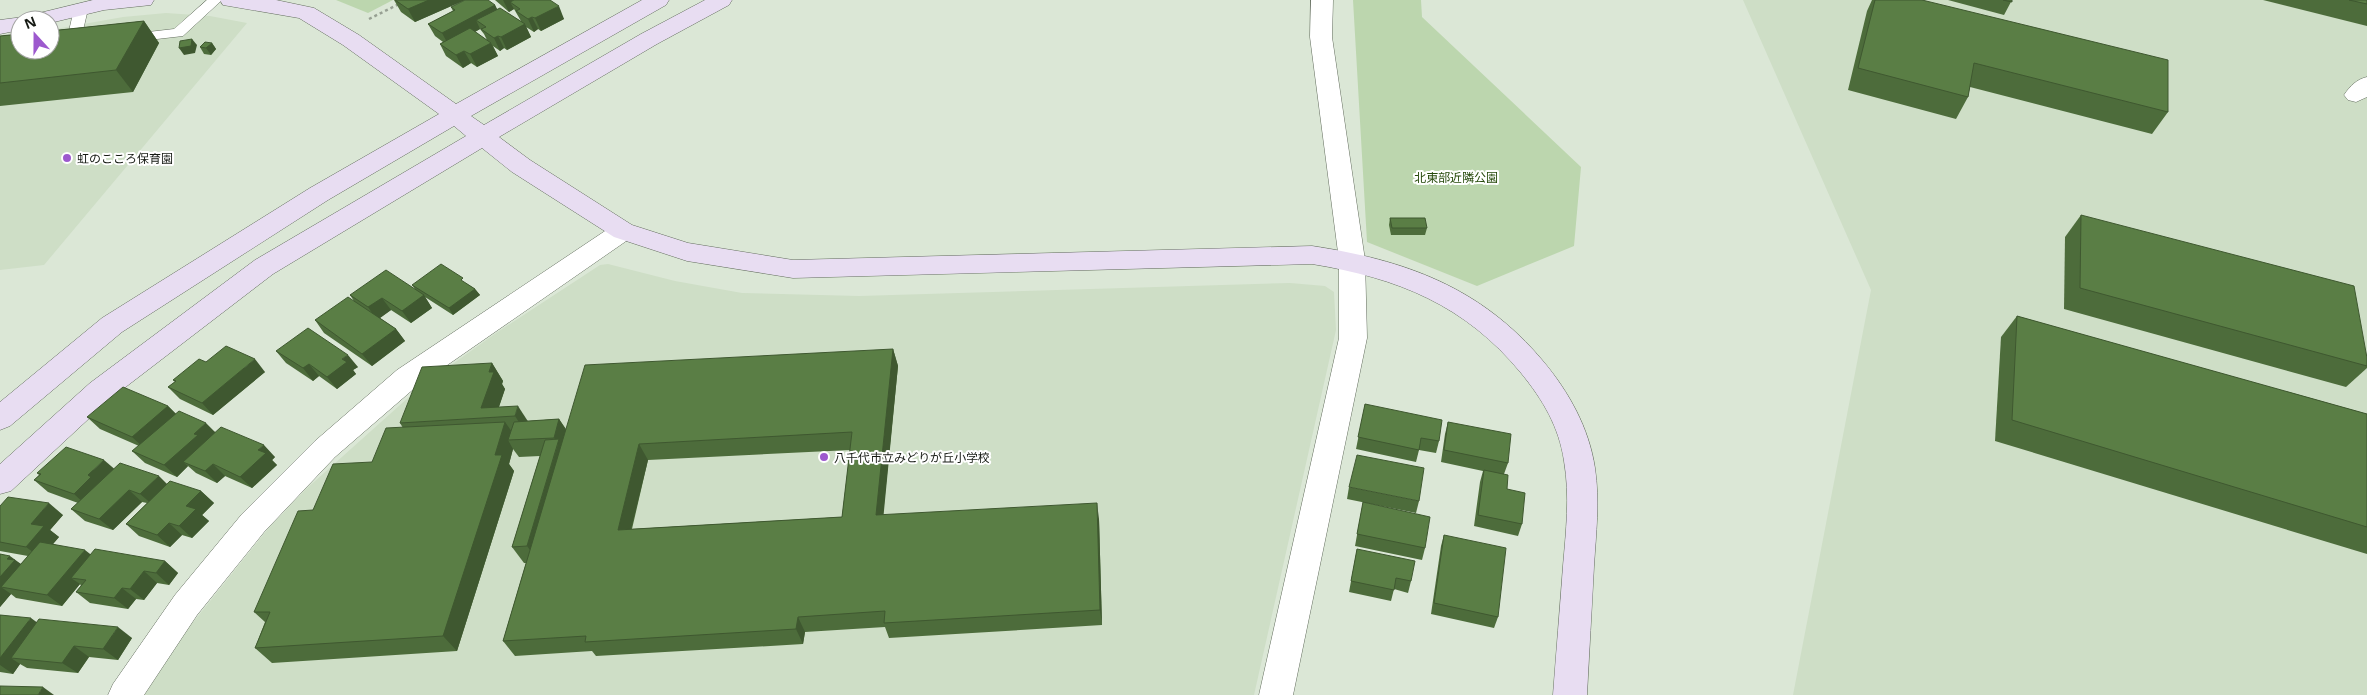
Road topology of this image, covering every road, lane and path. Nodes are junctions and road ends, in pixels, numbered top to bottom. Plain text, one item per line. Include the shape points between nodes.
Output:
1 (143, 0) edge
2 (215, 0) edge
3 (232, 0) edge
4 (407, 0) edge
5 (658, 0) edge
6 (721, 0) edge
7 (1322, 0) edge
8 (81, 9) junction
9 (60, 14) edge
10 (367, 20) dead end
11 (122, 39) edge
12 (92, 42) edge
13 (455, 115) junction
14 (483, 137) junction
15 (624, 230) junction
16 (1352, 260) junction
17 (0, 418) edge
18 (0, 482) edge
19 (125, 695) edge
20 (1276, 695) edge
21 (1570, 695) edge

1 - 8 street
2 - 11 lane via 178,32
3 - 13 street via 306,13 351,40
4 - 10 path
5 - 13 street
6 - 14 street
7 - 16 street via 1321,37
8 - 9 street
8 - 12 lane via 73,44
13 - 14 street
13 - 17 street via 319,194 112,325
14 - 15 street via 521,166
14 - 18 street via 264,267 108,386
15 - 16 street via 686,252 793,269 1312,255
15 - 19 street via 407,378 324,449 253,523 186,605
16 - 20 street via 1353,338
16 - 21 street via 1406,276 1446,294 1494,326 1524,355 1556,400 1572,433 1584,504

